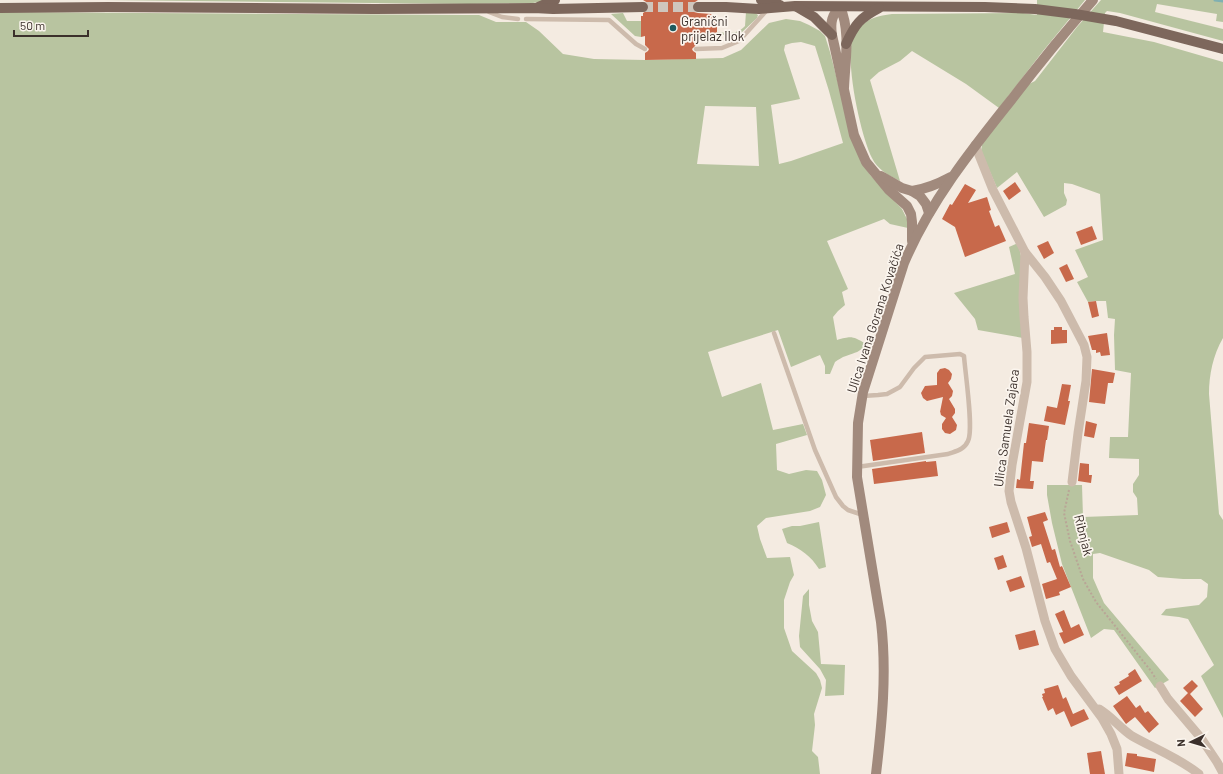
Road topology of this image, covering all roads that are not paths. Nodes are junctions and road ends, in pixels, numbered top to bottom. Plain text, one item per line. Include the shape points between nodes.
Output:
1 (555, 0) edge
2 (761, 0) edge
3 (1092, 0) edge
4 (793, 4) edge
5 (840, 6) junction
6 (698, 7) tunnel mouth
7 (880, 7) junction
8 (0, 8) edge
9 (480, 8) junction
10 (534, 8) junction
11 (643, 8) tunnel mouth
12 (769, 9) junction
13 (518, 19) dead end
14 (526, 19) dead end
15 (832, 35) junction
16 (846, 44) junction
17 (645, 49) dead end
18 (696, 49) dead end
19 (1223, 50) edge
20 (844, 88) junction
21 (975, 145) junction
22 (874, 172) junction
23 (951, 177) junction
24 (912, 191) junction
25 (907, 206) junction
26 (929, 213) junction
27 (912, 243) junction
28 (1025, 252) junction
29 (774, 333) dead end
30 (862, 396) junction
31 (857, 467) junction
32 (1072, 482) road end
33 (863, 515) junction
34 (1160, 686) road end
35 (1093, 706) junction
36 (1223, 773) edge
37 (876, 774) edge
38 (1119, 774) edge
39 (1199, 774) edge

1 - 10 main road
2 - 4 main road via 772,4
3 - 21 main road, Ulica Ivana Gorana Kovačića
4 - 5 main road
4 - 12 main road
4 - 15 main road via 814,17
5 - 7 main road
5 - 15 main road via 832,19
5 - 16 main road via 845,20
6 - 12 main road
7 - 16 main road via 858,22
7 - 19 main road via 1035,9 1075,14 1116,21
8 - 9 main road
9 - 10 main road
9 - 13 lane
10 - 11 main road
12 - 18 lane via 739,40 722,48
14 - 17 lane via 609,20
15 - 20 main road
16 - 20 main road
20 - 22 main road via 854,135 866,162
21 - 23 main road, Ulica Ivana Gorana Kovačića
21 - 28 street, Ulica Samuela Zajaca via 993,190
22 - 24 main road
22 - 25 main road via 888,190
23 - 24 main road via 936,186
23 - 26 main road, Ulica Ivana Gorana Kovačića
24 - 26 main road via 920,196
25 - 26 main road via 920,213
25 - 27 main road via 912,222
26 - 27 main road, Ulica Ivana Gorana Kovačića
27 - 30 main road, Ulica Ivana Gorana Kovačića
28 - 32 street via 1061,301 1079,333 1087,357
28 - 35 street, Ulica Samuela Zajaca via 1023,298 1028,352 1027,382 1009,490 1055,649
29 - 33 lane via 815,450 836,497 848,510
30 - 31 main road, Ulica Ivana Gorana Kovačića via 858,423
30 - 31 lane via 887,394 900,387 925,357 960,354 964,356 970,428 969,441 961,450
31 - 33 main road, Ulica Ivana Gorana Kovačića
33 - 37 main road, Ulica Ivana Gorana Kovačića via 883,640 883,709
34 - 36 street via 1201,738
35 - 38 street, Ulica Samuela Zajaca via 1111,734 1117,749
35 - 39 street via 1132,736 1189,766

